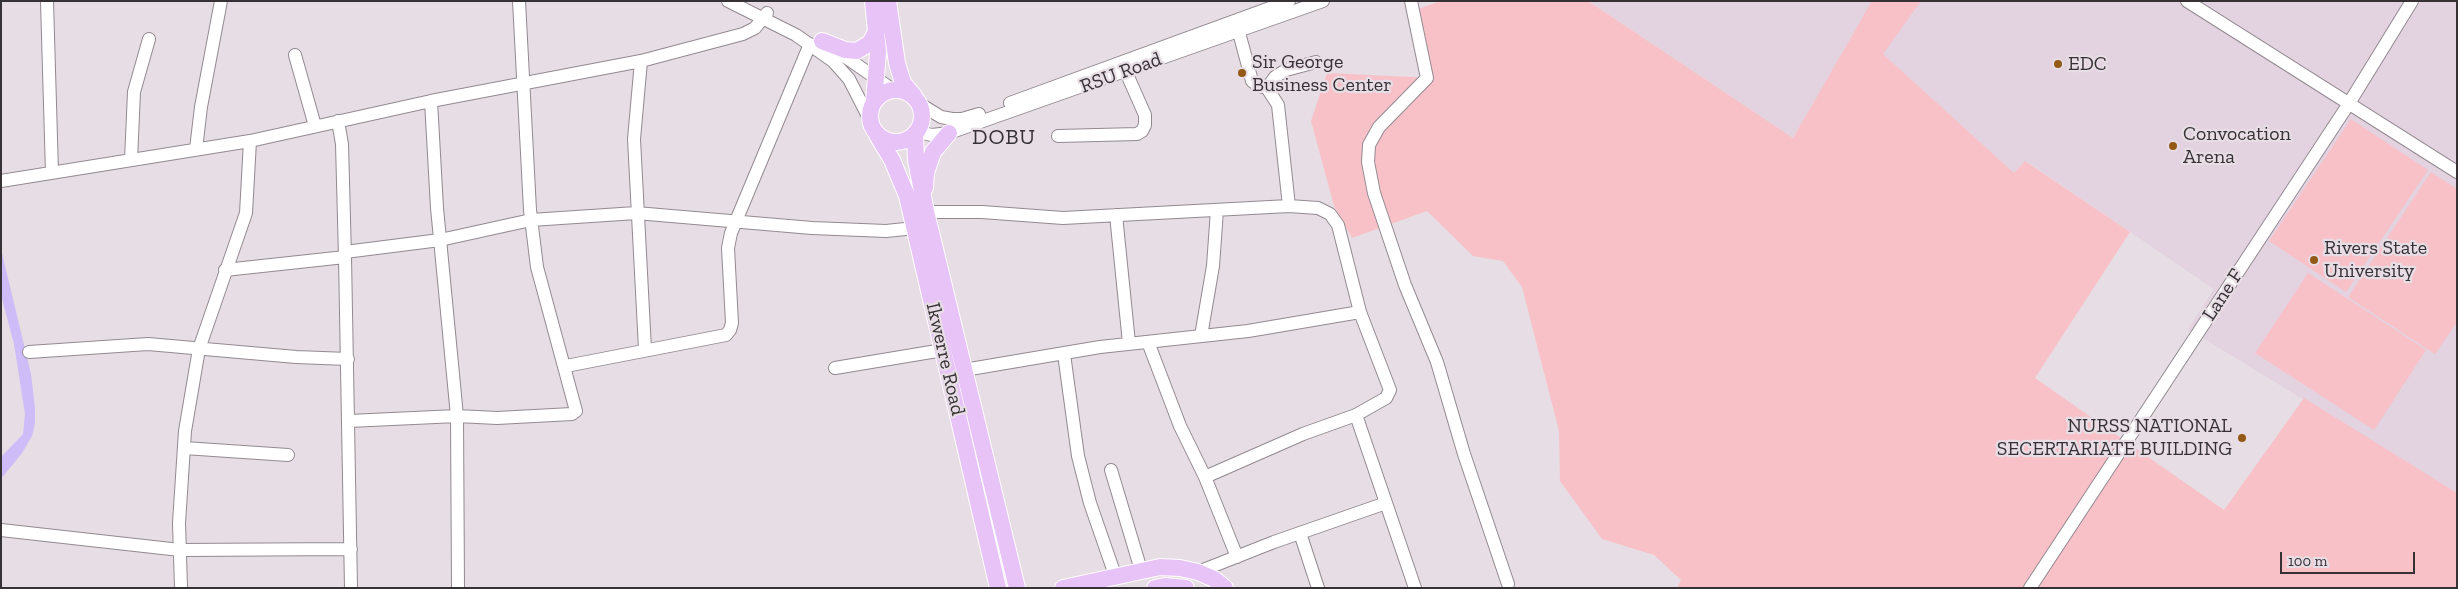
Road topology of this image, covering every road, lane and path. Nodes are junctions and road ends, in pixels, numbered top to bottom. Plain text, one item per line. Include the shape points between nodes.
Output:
1 (47, 1) edge
2 (221, 1) edge
3 (519, 1) edge
4 (728, 1) edge
5 (745, 1) edge
6 (873, 1) edge
7 (888, 1) edge
8 (1289, 1) edge
9 (1323, 1) edge
10 (1411, 1) edge
11 (2187, 1) edge
12 (2412, 1) edge
13 (765, 16) junction
14 (1237, 26) junction
15 (877, 30) junction
16 (148, 39) dead end
17 (816, 42) junction
18 (295, 55) dead end
19 (641, 62) junction
20 (1316, 62) dead end
21 (1126, 72) junction
22 (877, 81) junction
23 (524, 82) junction
24 (1267, 88) junction
25 (893, 90) junction
26 (431, 101) junction
27 (874, 101) junction
28 (918, 102) junction
29 (2348, 105) junction
30 (870, 118) junction
31 (338, 121) junction
32 (315, 126) junction
33 (949, 133) junction
34 (916, 134) junction
35 (877, 135) junction
36 (1058, 136) dead end
37 (250, 140) junction
38 (196, 149) junction
39 (131, 160) junction
40 (2457, 172) edge
41 (52, 173) junction
42 (1, 181) edge
43 (1289, 206) junction
44 (925, 207) junction
45 (1216, 210) junction
46 (636, 212) junction
47 (1116, 215) junction
48 (531, 220) junction
49 (735, 221) junction
50 (915, 228) junction
51 (440, 240) junction
52 (345, 255) junction
53 (225, 270) junction
54 (1360, 312) junction
55 (1201, 336) junction
56 (1148, 342) junction
57 (1129, 343) junction
58 (199, 349) junction
59 (645, 349) junction
60 (943, 350) junction
61 (29, 352) dead end
62 (1064, 354) junction
63 (348, 359) junction
64 (566, 366) junction
65 (835, 368) dead end
66 (964, 370) junction
67 (1356, 415) junction
68 (457, 416) junction
69 (349, 421) junction
70 (184, 448) junction
71 (288, 454) dead end
72 (1111, 470) dead end
73 (1205, 477) junction
74 (1386, 503) junction
75 (1, 530) edge
76 (1300, 533) junction
77 (351, 549) junction
78 (180, 550) junction
79 (1237, 557) junction
80 (1141, 570) junction
81 (1198, 572) junction
82 (1115, 575) junction
83 (1508, 584) dead end
84 (181, 588) edge
85 (351, 588) edge
86 (458, 588) edge
87 (998, 588) edge
88 (1017, 588) edge
89 (1062, 588) edge
90 (1155, 588) edge
91 (1186, 588) edge
92 (1225, 588) edge
93 (1318, 588) edge
94 (1415, 588) edge
95 (2030, 588) edge

1 - 41 street
2 - 38 street
3 - 23 street
4 - 13 street
5 - 13 street
6 - 15 main road
7 - 28 main road via 897,63 904,83
8 - 14 street, RSU Road
9 - 14 street, RSU Road
10 - 83 street via 1427,78 1379,127 1370,144 1368,162 1374,193 1405,285 1437,362
11 - 29 street
12 - 29 street, Lane F
13 - 17 street
13 - 19 street via 755,28 743,34
14 - 21 street, RSU Road
14 - 24 street via 1252,81
14 - 28 street, RSU Road via 962,120 941,117
15 - 17 main road via 870,43 857,51
15 - 22 main road
16 - 39 street via 134,92
17 - 22 street
17 - 30 street via 855,89
17 - 49 street
18 - 32 street
19 - 23 street
19 - 46 street via 634,139
20 - 24 street via 1286,70
21 - 33 street, RSU Road
21 - 36 street via 1144,115 1142,131 1137,134
22 - 25 street
22 - 27 main road
23 - 26 street
23 - 48 street
24 - 43 street via 1278,105
25 - 27 main road
25 - 28 main road via 902,90
26 - 31 street
26 - 51 street
27 - 30 main road
28 - 34 main road via 922,120
29 - 40 street
29 - 95 street, Lane F
30 - 35 main road
31 - 32 street
31 - 52 street via 342,144
32 - 37 street
33 - 34 street, RSU Road
33 - 44 main road via 931,157 926,173
34 - 35 main road via 900,143
34 - 44 main road, Ikwerre Road via 916,160
35 - 50 main road, Ikwerre Road via 899,175
37 - 38 street
37 - 53 street via 246,213
38 - 39 street
39 - 41 street
41 - 42 street
43 - 45 street
43 - 54 street via 1318,208 1330,214 1338,225
44 - 47 street via 1063,218
44 - 66 main road, Ikwerre Road
45 - 47 street
45 - 55 street via 1213,266
46 - 48 street
46 - 49 street
46 - 59 street
47 - 57 street
48 - 51 street
48 - 64 street via 544,297
49 - 50 street via 812,228
49 - 59 street via 728,248 730,330 726,335
50 - 60 main road, Ikwerre Road
51 - 52 street
51 - 68 street
52 - 53 street
52 - 63 street
53 - 58 street
54 - 55 street
54 - 67 street via 1390,390 1386,398
55 - 56 street
56 - 57 street
56 - 73 street via 1180,426
57 - 62 street
58 - 61 street via 148,344
58 - 63 street
58 - 70 street
59 - 64 street
60 - 65 street
60 - 87 main road, Ikwerre Road
62 - 66 street
62 - 82 street via 1078,456
63 - 69 street
64 - 68 street via 577,407 572,414 497,418
66 - 88 main road, Ikwerre Road
67 - 73 street via 1303,434
67 - 74 street
68 - 69 street
68 - 86 street
69 - 77 street
70 - 71 street
70 - 78 street
72 - 80 street
73 - 79 street
74 - 76 street
74 - 94 street
75 - 78 street
76 - 79 street
76 - 93 street
77 - 78 street
77 - 85 street
78 - 84 street
79 - 81 street
80 - 81 main road via 1160,567
80 - 82 main road
81 - 92 main road
82 - 89 main road
90 - 91 main road

